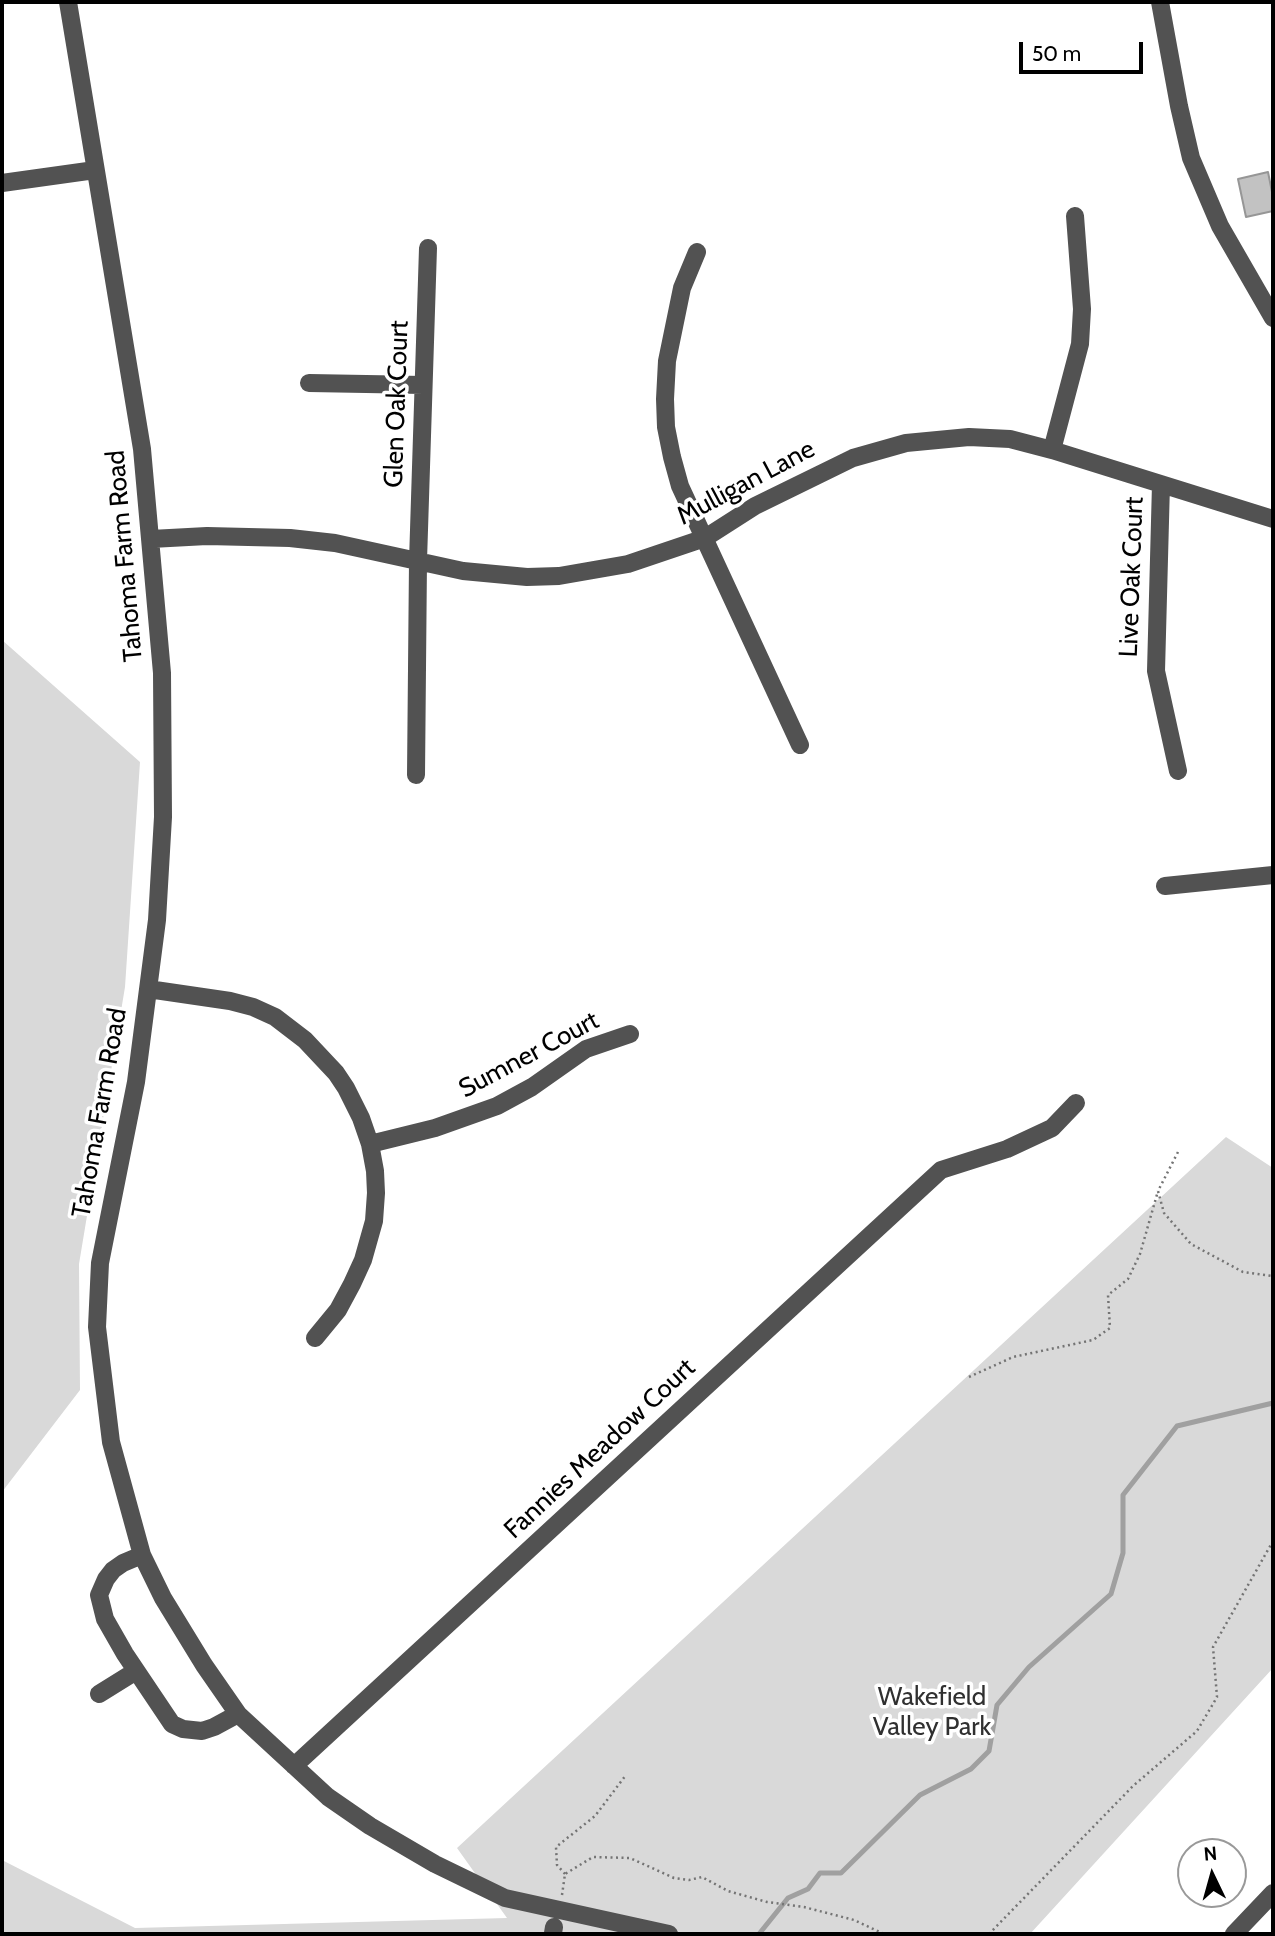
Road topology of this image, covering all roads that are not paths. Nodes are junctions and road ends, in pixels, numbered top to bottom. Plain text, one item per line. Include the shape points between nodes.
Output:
1 (68, 2) edge
2 (1160, 2) edge
3 (95, 170) junction
4 (2, 183) edge
5 (1075, 216) dead end
6 (428, 248) dead end
7 (697, 252) dead end
8 (1273, 318) edge
9 (309, 383) dead end
10 (423, 385) junction
11 (1052, 450) junction
12 (1161, 484) junction
13 (1273, 519) edge
14 (705, 538) junction
15 (151, 539) junction
16 (418, 561) junction
17 (800, 745) dead end
18 (1178, 771) dead end
19 (416, 775) dead end
20 (1273, 875) edge
21 (1165, 886) dead end
22 (148, 989) junction
23 (630, 1034) dead end
24 (1076, 1103) dead end
25 (370, 1144) junction
26 (315, 1338) dead end
27 (142, 1555) junction
28 (136, 1671) junction
29 (99, 1694) dead end
30 (238, 1714) junction
31 (295, 1766) junction
32 (1273, 1892) edge
33 (669, 1934) edge
34 (1234, 1934) edge

1 - 3 street, Tahoma Farm Road
2 - 8 street via 1191,158 1220,226
3 - 4 street
3 - 15 street, Tahoma Farm Road via 128,354
5 - 11 street via 1080,344
6 - 10 street, Glen Oak Court
7 - 14 street via 673,326 665,399 680,486
9 - 10 street
10 - 16 street, Glen Oak Court
11 - 12 street, Mulligan Lane
11 - 14 street, Mulligan Lane via 1010,439 970,437 906,443 824,471
12 - 13 street, Mulligan Lane
12 - 18 street, Live Oak Court via 1156,671
14 - 16 street, Mulligan Lane via 628,564 559,576 494,575
14 - 17 street
15 - 16 street, Mulligan Lane via 290,538
15 - 22 street, Tahoma Farm Road via 162,673 163,817
16 - 19 street, Glen Oak Court
20 - 21 street
22 - 25 street via 230,1001 275,1017 321,1056 346,1087
22 - 27 street, Tahoma Farm Road via 136,1082 100,1263 97,1326 111,1442
23 - 25 street, Sumner Court via 586,1049 497,1106
24 - 31 street, Fannies Meadow Court via 1052,1128 1007,1149 941,1170
25 - 26 street via 376,1193 370,1238 338,1310
27 - 28 street via 113,1570 99,1595 105,1619
27 - 30 street, Tahoma Farm Road via 170,1609
28 - 29 street
28 - 30 street via 165,1716 183,1729 202,1731
30 - 31 street, Tahoma Farm Road
31 - 33 street, Tahoma Farm Road via 328,1797 370,1826 505,1898
32 - 34 street

